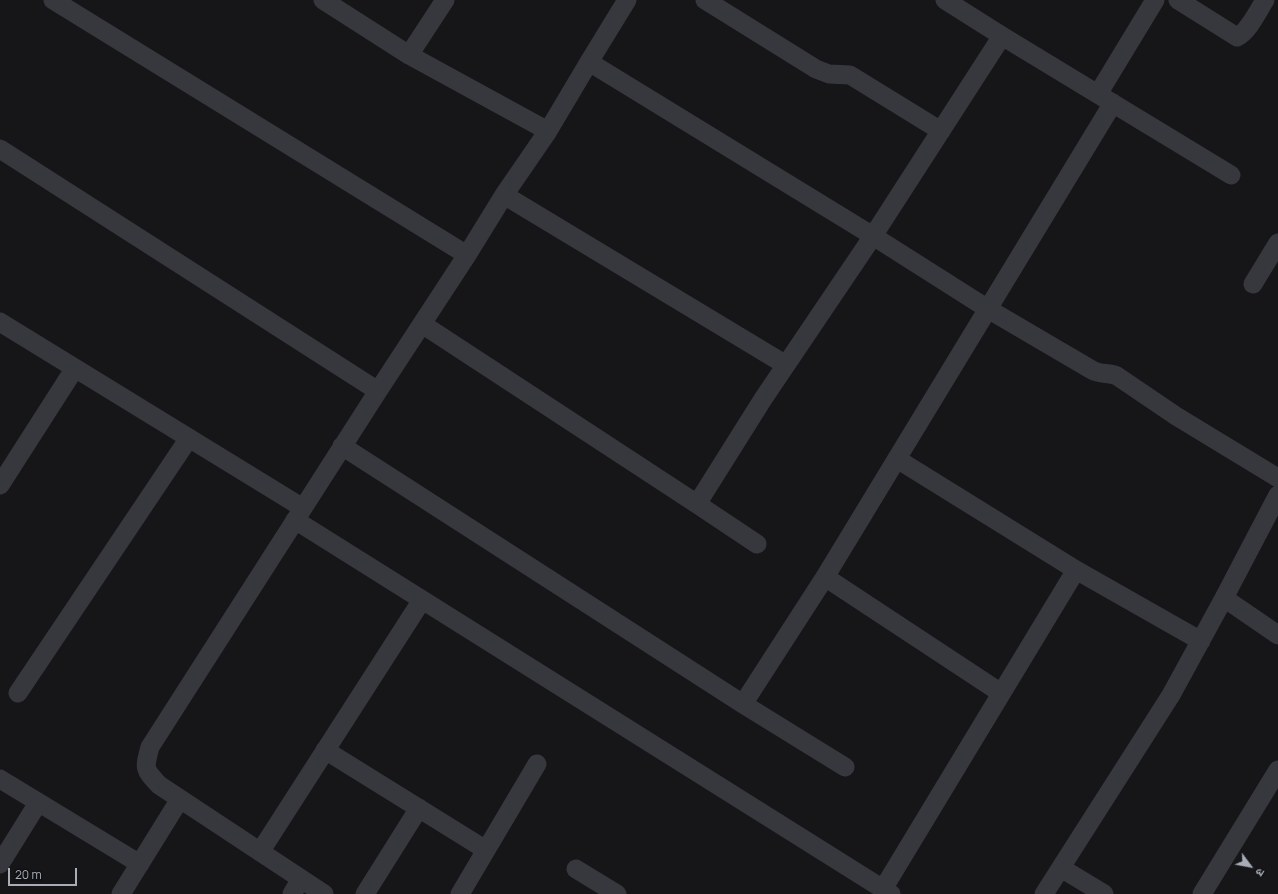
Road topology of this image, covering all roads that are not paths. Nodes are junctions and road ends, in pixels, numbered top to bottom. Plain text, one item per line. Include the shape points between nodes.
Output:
1 (52, 0) edge
2 (323, 0) edge
3 (445, 0) edge
4 (627, 0) edge
5 (705, 0) edge
6 (945, 0) edge
7 (1155, 0) edge
8 (1178, 0) edge
9 (1264, 0) edge
10 (1002, 36) junction
11 (409, 55) junction
12 (589, 62) junction
13 (1106, 98) junction
14 (548, 131) junction
15 (941, 131) junction
16 (0, 149) edge
17 (1230, 175) dead end
18 (504, 195) junction
19 (873, 236) junction
20 (1278, 243) edge
21 (467, 255) junction
22 (1253, 284) dead end
23 (988, 309) junction
24 (0, 322) edge
25 (422, 324) junction
26 (786, 366) junction
27 (75, 368) junction
28 (378, 391) junction
29 (189, 438) junction
30 (342, 446) junction
31 (897, 459) junction
32 (1278, 478) edge
33 (0, 485) edge
34 (1278, 495) edge
35 (697, 504) junction
36 (299, 514) junction
37 (757, 544) dead end
38 (1076, 570) junction
39 (825, 577) junction
40 (1224, 598) junction
41 (422, 600) junction
42 (1278, 634) edge
43 (1200, 640) junction
44 (18, 692) dead end
45 (1001, 694) junction
46 (743, 704) junction
47 (325, 750) junction
48 (537, 764) dead end
49 (845, 767) dead end
50 (1278, 770) edge
51 (0, 779) edge
52 (180, 799) junction
53 (38, 803) junction
54 (418, 808) junction
55 (486, 850) junction
56 (260, 852) junction
57 (0, 864) edge
58 (140, 864) junction
59 (1061, 868) junction
60 (576, 869) dead end
61 (296, 886) edge
62 (887, 891) edge
63 (121, 894) edge
64 (324, 894) edge
65 (365, 894) edge
66 (460, 894) edge
67 (617, 894) edge
68 (1044, 894) edge
69 (1104, 894) edge
70 (1202, 894) edge

1 - 21 street
2 - 11 street
3 - 11 street
4 - 12 street
5 - 15 street via 816,69 829,74 850,75
6 - 10 street
7 - 13 street
8 - 9 street via 1237,37 1246,30
10 - 13 street
10 - 15 street
11 - 14 street
12 - 14 street
12 - 19 street
13 - 17 street
13 - 23 street
14 - 18 street
15 - 19 street
16 - 28 street
18 - 21 street
18 - 26 street
19 - 23 street
19 - 26 street
20 - 22 street
21 - 25 street
23 - 31 street
23 - 32 street via 1092,370 1100,374 1117,376 1176,416
24 - 27 street
25 - 28 street
25 - 35 street
26 - 35 street
27 - 29 street
27 - 33 street
28 - 30 street
29 - 36 street
29 - 44 street
30 - 36 street
30 - 46 street
31 - 38 street
31 - 39 street
34 - 40 street
35 - 37 street
36 - 41 street
36 - 52 street via 150,747 145,765 148,774
38 - 43 street
38 - 45 street
39 - 45 street
39 - 46 street
40 - 42 street
40 - 43 street
41 - 47 street
41 - 62 street
43 - 59 street via 1171,695
45 - 62 street
46 - 49 street
47 - 54 street
47 - 56 street
48 - 55 street
50 - 70 street
51 - 53 street
52 - 56 street
52 - 58 street
53 - 57 street
53 - 58 street
54 - 55 street
54 - 65 street
55 - 66 street
56 - 61 street
58 - 63 street
59 - 68 street
59 - 69 street
60 - 67 street
61 - 64 street

